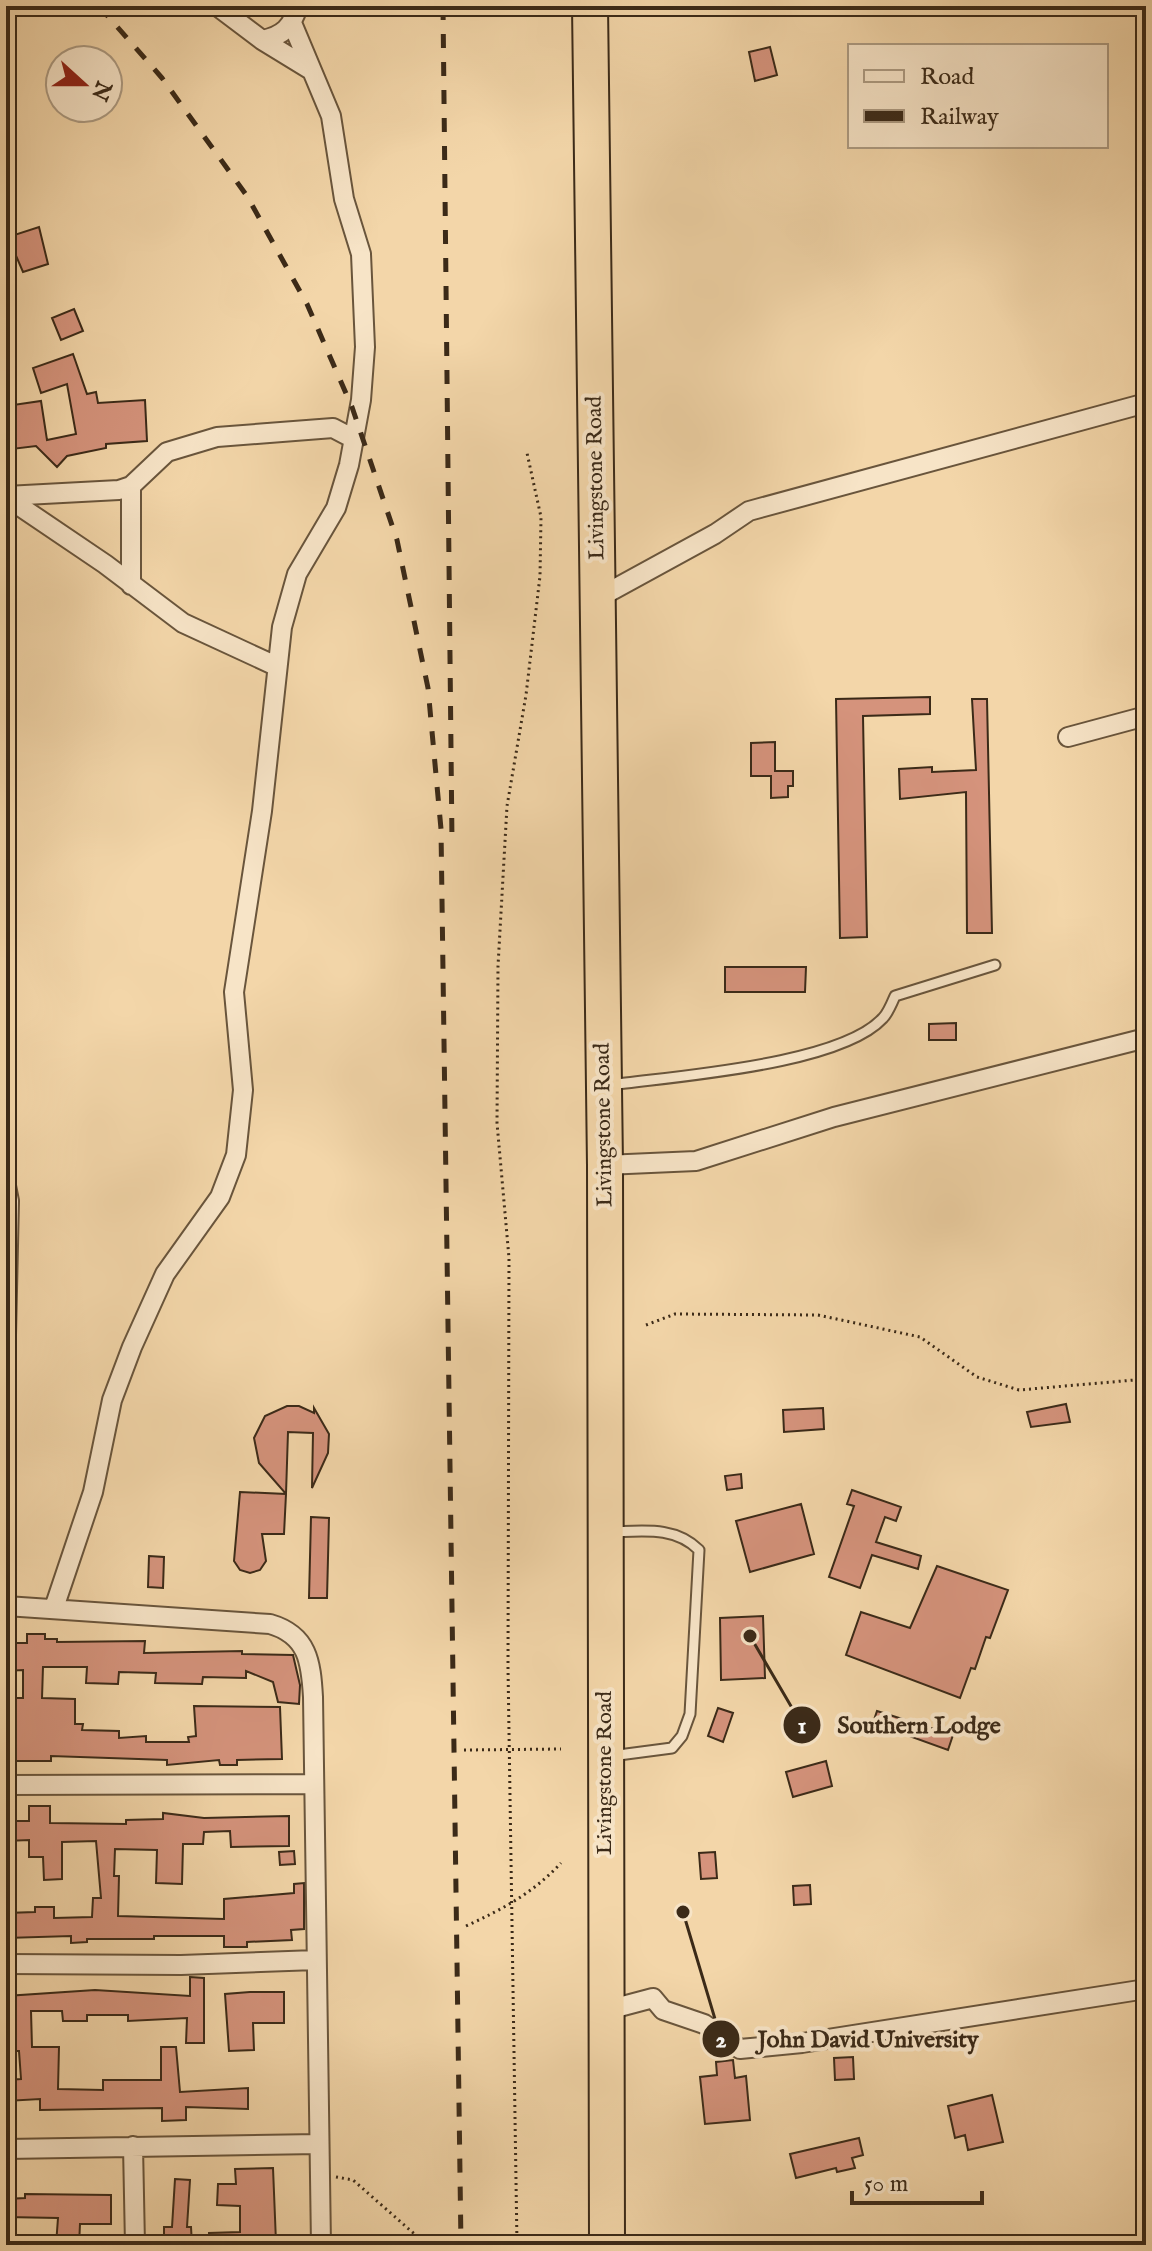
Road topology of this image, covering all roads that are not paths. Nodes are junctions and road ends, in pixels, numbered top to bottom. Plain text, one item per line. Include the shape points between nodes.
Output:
1 (217, 6) edge
2 (590, 6) edge
3 (295, 14) edge
4 (262, 40) junction
5 (311, 70) junction
6 (1146, 403) edge
7 (354, 439) junction
8 (131, 486) junction
9 (6, 497) edge
10 (131, 585) junction
11 (598, 598) junction
12 (276, 666) junction
13 (1146, 716) edge
14 (1068, 737) dead end
15 (995, 965) dead end
16 (1146, 1038) edge
17 (603, 1086) junction
18 (605, 1165) junction
19 (6, 1186) edge
20 (6, 1335) edge
21 (605, 1532) junction
22 (6, 1606) edge
23 (54, 1608) junction
24 (605, 1757) junction
25 (314, 1784) junction
26 (6, 1785) edge
27 (316, 1960) junction
28 (6, 1964) edge
29 (1146, 1989) edge
30 (604, 2011) junction
31 (318, 2144) junction
32 (133, 2146) junction
33 (6, 2149) edge
34 (135, 2245) edge
35 (321, 2245) edge
36 (607, 2245) edge

1 - 4 street
2 - 11 highway, Livingstone Road
3 - 4 street via 281,36
3 - 5 street
4 - 5 street
5 - 7 street via 331,116 344,199 361,254 365,369
6 - 11 street via 749,511
7 - 8 street via 333,428 234,434 167,452
7 - 12 street via 329,523 294,584
8 - 9 street via 109,492
8 - 10 street
9 - 10 street
10 - 12 street via 183,623
11 - 17 highway, Livingstone Road
12 - 23 street via 262,811 234,992 243,1080 236,1155 220,1197 165,1274 132,1347 112,1400 93,1492
13 - 14 street
15 - 17 lane via 895,996 884,1018 856,1036 796,1060
16 - 18 street via 834,1117 696,1161
17 - 18 highway, Livingstone Road
18 - 21 highway, Livingstone Road
19 - 20 street
21 - 24 highway, Livingstone Road
21 - 24 lane via 662,1531 699,1550 690,1714 682,1736 672,1748
22 - 23 street
23 - 25 street via 270,1624 294,1633 312,1671
24 - 30 highway, Livingstone Road
25 - 26 street
25 - 27 street
27 - 28 street
27 - 31 street
29 - 30 street via 740,2049 704,2024 663,2010 653,1998
30 - 36 highway, Livingstone Road
31 - 32 street
31 - 35 street
32 - 33 street
32 - 34 street

